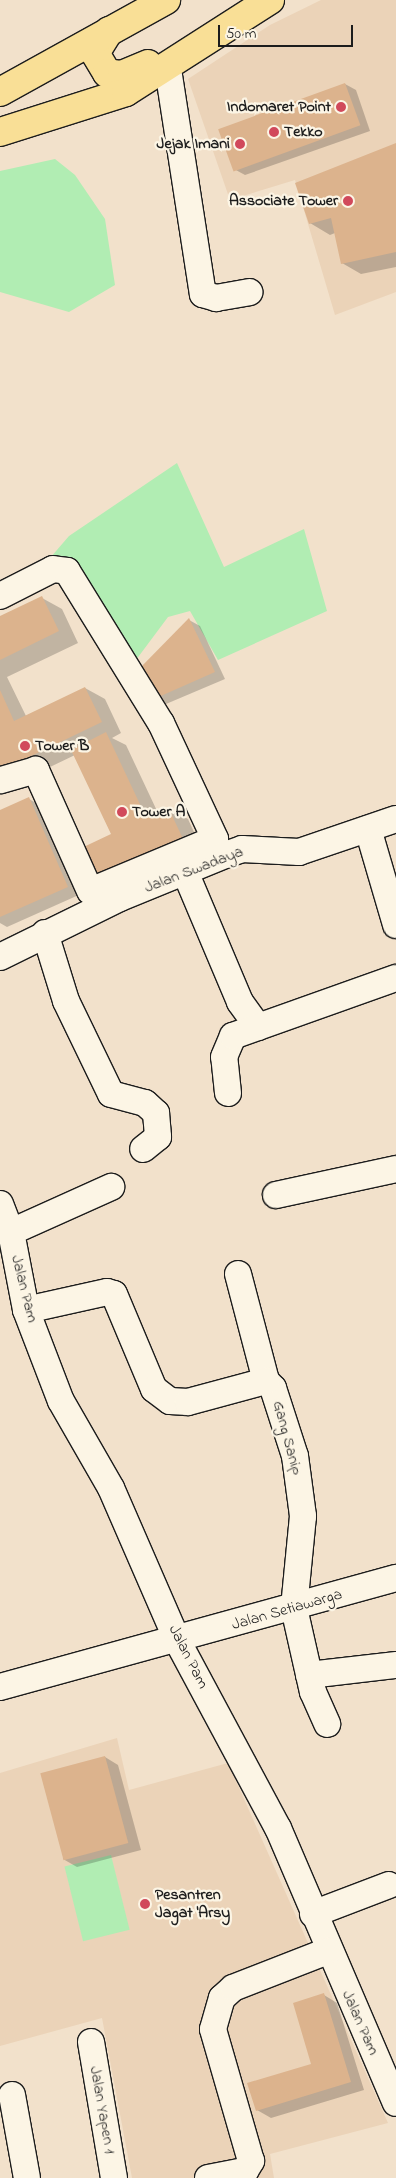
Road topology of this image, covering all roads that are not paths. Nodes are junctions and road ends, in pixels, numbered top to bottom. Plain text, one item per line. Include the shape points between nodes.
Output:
1 (166, 0) edge
2 (270, 0) edge
3 (109, 31) junction
4 (191, 46) junction
5 (168, 69) junction
6 (0, 92) edge
7 (0, 132) edge
8 (250, 292) dead end
9 (0, 596) edge
10 (0, 780) edge
11 (396, 819) edge
12 (368, 829) junction
13 (186, 874) junction
14 (396, 925) edge
15 (45, 933) junction
16 (0, 957) edge
17 (396, 978) edge
18 (258, 1027) junction
19 (228, 1093) dead end
20 (143, 1149) dead end
21 (396, 1169) edge
22 (111, 1187) dead end
23 (276, 1195) dead end
24 (0, 1204) edge
25 (10, 1232) junction
26 (238, 1274) dead end
27 (26, 1310) junction
28 (266, 1381) junction
29 (396, 1578) edge
30 (294, 1608) junction
31 (177, 1640) junction
32 (396, 1665) edge
33 (310, 1674) junction
34 (0, 1687) edge
35 (327, 1724) dead end
36 (389, 1885) dead end
37 (313, 1914) junction
38 (328, 1951) junction
39 (91, 2042) dead end
40 (12, 2095) dead end
41 (396, 2103) edge
42 (27, 2178) edge
43 (114, 2178) edge
44 (208, 2178) edge

1 - 3 main road
2 - 4 main road
3 - 4 main road via 95,53 100,67 114,76
3 - 6 main road
4 - 5 main road
5 - 7 main road via 126,92
5 - 8 street via 204,294 216,298
9 - 10 street via 53,569 67,571 161,723 215,839 90,891 36,770
11 - 12 street, Jalan Swadaya
12 - 13 street, Jalan Swadaya via 299,852 242,849
12 - 14 street
13 - 15 street, Jalan Swadaya
13 - 18 street via 240,1002
15 - 16 street, Jalan Swadaya
15 - 20 street via 66,1001 110,1094 145,1103 156,1113 158,1137
17 - 18 street
18 - 19 street via 240,1032 228,1045 224,1066
21 - 23 street
22 - 25 street
24 - 25 street, Jalan Pam
25 - 27 street, Jalan Pam
26 - 28 street, Gang Sanip
27 - 28 street via 107,1292 114,1294 154,1389 170,1401 188,1402
27 - 31 street, Jalan Pam via 61,1401 133,1531
28 - 30 street, Gang Sanip via 295,1456 303,1516
29 - 30 street, Jalan Setiawarga
30 - 31 street, Jalan Setiawarga
30 - 33 street, Gang Sanip
31 - 34 street, Jalan Setiawarga
31 - 37 street, Jalan Pam via 255,1781
32 - 33 street
33 - 35 street, Gang Sanip
36 - 37 street
37 - 38 street, Jalan Pam
38 - 41 street, Jalan Pam
38 - 44 street via 233,1988 222,1998 213,2029 250,2161 245,2170
39 - 43 street, Jalan Yapen 1
40 - 42 street

